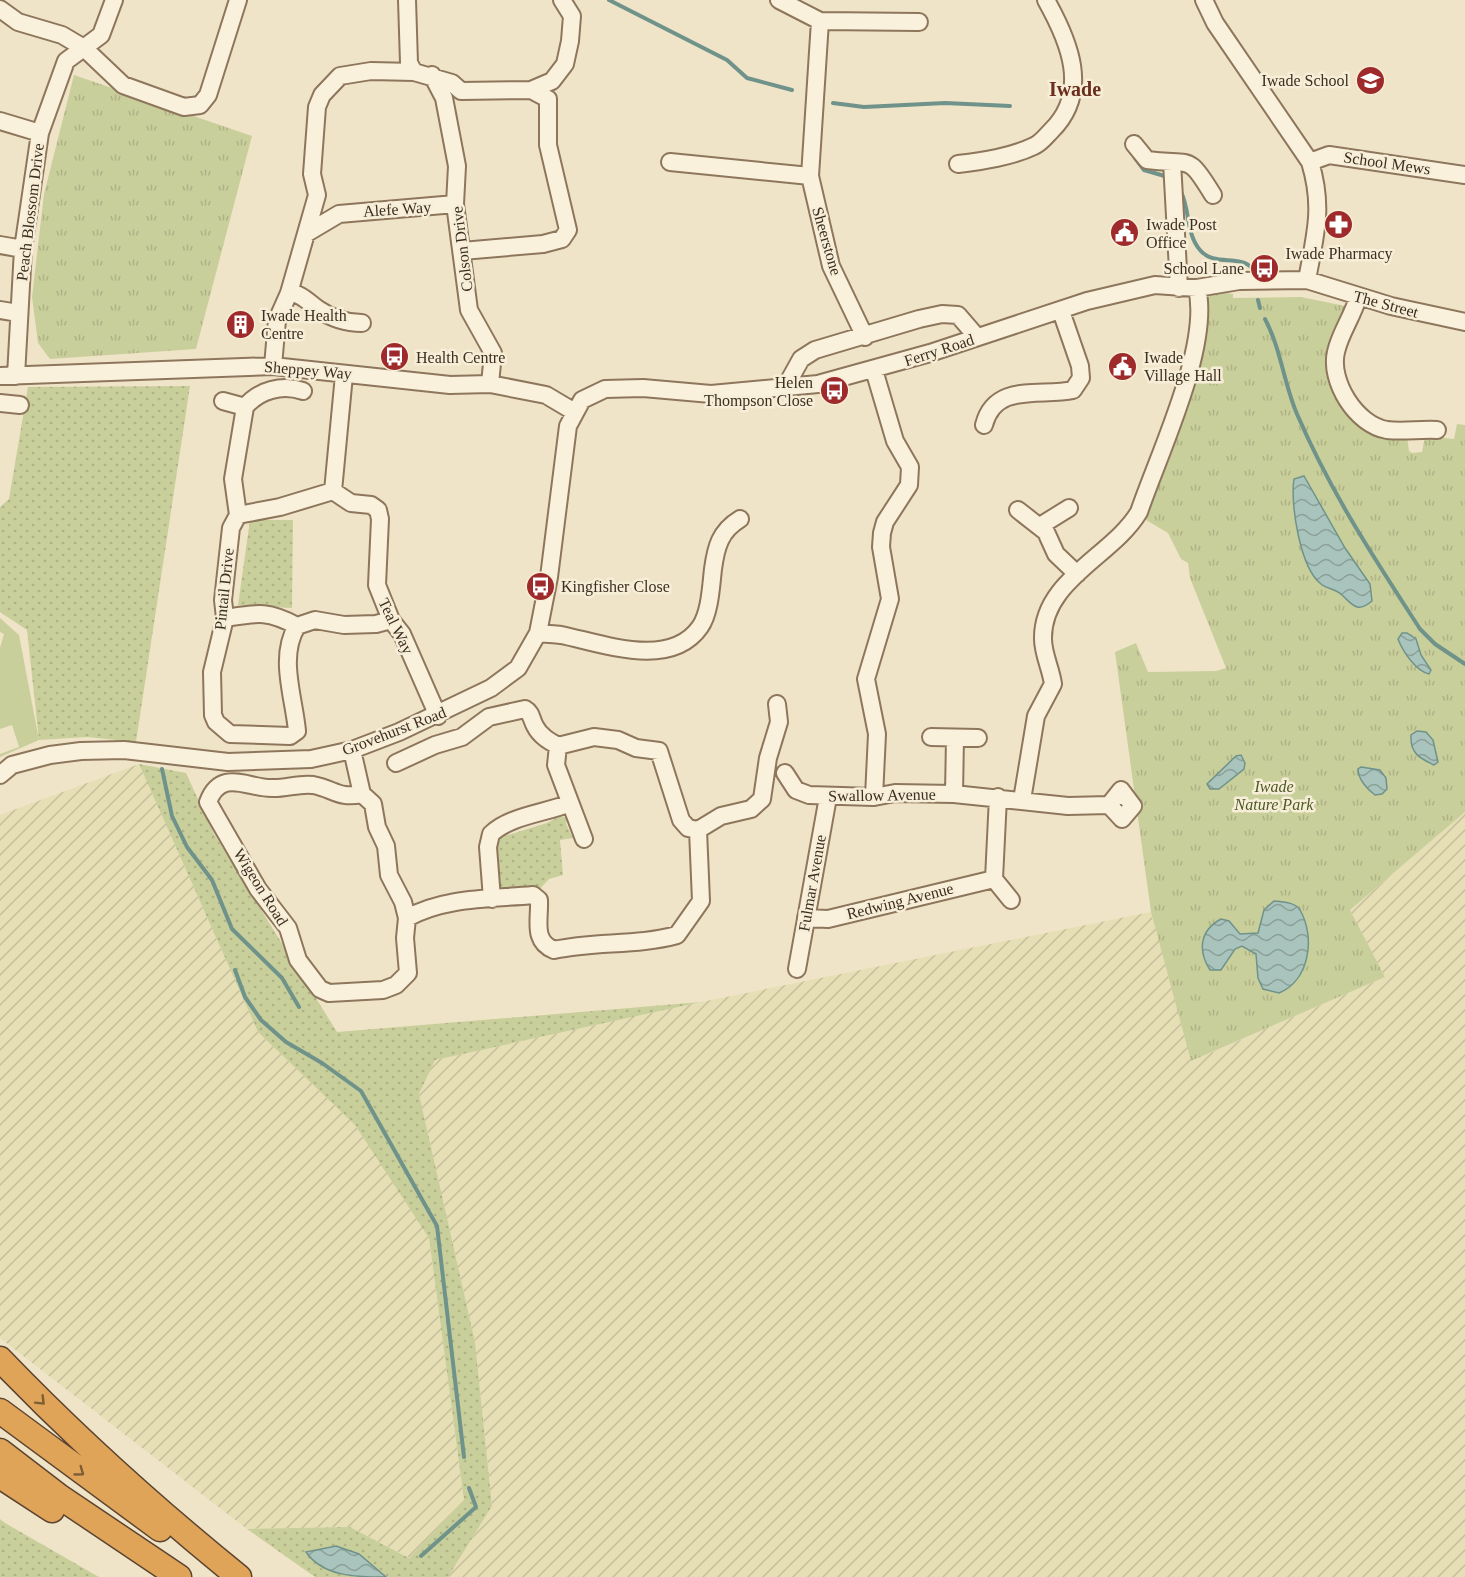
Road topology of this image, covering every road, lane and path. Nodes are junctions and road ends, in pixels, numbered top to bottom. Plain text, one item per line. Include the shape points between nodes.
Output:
1 (114, 0) edge
2 (238, 0) edge
3 (407, 0) edge
4 (562, 0) edge
5 (778, 0) edge
6 (1046, 0) edge
7 (1204, 0) edge
8 (0, 9) edge
9 (820, 21) junction
10 (919, 22) dead end
11 (84, 48) junction
12 (414, 72) junction
13 (432, 75) junction
14 (531, 90) junction
15 (0, 122) edge
16 (40, 133) junction
17 (1134, 144) dead end
18 (670, 162) dead end
19 (1310, 162) junction
20 (958, 165) dead end
21 (1172, 174) junction
22 (1465, 175) edge
23 (810, 176) junction
24 (316, 195) junction
25 (1213, 195) dead end
26 (455, 204) junction
27 (339, 214) junction
28 (308, 232) junction
29 (0, 246) edge
30 (23, 249) junction
31 (462, 251) junction
32 (1307, 280) junction
33 (1179, 288) junction
34 (1197, 288) junction
35 (289, 293) junction
36 (1358, 297) junction
37 (0, 310) edge
38 (1061, 311) junction
39 (18, 313) junction
40 (1465, 322) edge
41 (362, 323) dead end
42 (865, 337) junction
43 (977, 337) junction
44 (273, 366) junction
45 (874, 370) junction
46 (344, 375) junction
47 (8, 376) edge
48 (490, 384) junction
49 (786, 386) junction
50 (303, 391) dead end
51 (223, 401) dead end
52 (0, 403) edge
53 (20, 405) dead end
54 (245, 407) junction
55 (573, 411) junction
56 (984, 424) dead end
57 (1437, 430) dead end
58 (333, 491) junction
59 (1069, 508) dead end
60 (1018, 510) dead end
61 (238, 515) junction
62 (730, 521) dead end
63 (1040, 526) junction
64 (1077, 574) junction
65 (225, 618) junction
66 (391, 620) junction
67 (863, 623) dead end
68 (297, 626) junction
69 (880, 628) junction
70 (538, 633) junction
71 (777, 704) dead end
72 (438, 716) junction
73 (931, 737) dead end
74 (955, 738) junction
75 (978, 738) dead end
76 (558, 746) junction
77 (352, 750) junction
78 (396, 763) dead end
79 (785, 773) dead end
80 (0, 775) edge
81 (362, 794) junction
82 (954, 794) junction
83 (828, 796) junction
84 (874, 797) junction
85 (998, 797) junction
86 (1022, 800) junction
87 (570, 802) junction
88 (1109, 805) dead end
89 (698, 830) junction
90 (584, 839) dead end
91 (994, 879) junction
92 (492, 899) junction
93 (1011, 900) dead end
94 (407, 918) junction
95 (806, 918) junction
96 (797, 969) dead end
97 (0, 1359) edge
98 (0, 1411) edge
99 (0, 1451) edge
100 (0, 1476) edge
101 (161, 1577) edge
102 (179, 1577) edge
103 (238, 1577) edge

1 - 11 street, Peach Blossom Drive via 101,35
2 - 11 street via 208,95 200,105 184,107 123,85
3 - 12 street via 409,63
4 - 14 street via 572,16 565,64 552,81
5 - 9 street
6 - 20 street via 1065,33 1075,83 1061,122 1037,145
7 - 19 street via 1215,23
8 - 11 street via 18,22 62,35
9 - 10 street
9 - 23 street, Sheerstone
11 - 16 street, Peach Blossom Drive via 66,61
12 - 13 street
12 - 24 street via 371,71 340,76 321,95 312,174
13 - 14 street via 461,91
13 - 26 street, Colson Drive via 444,98 457,166
14 - 31 street via 548,99 548,145 568,230 562,239 543,244
15 - 16 street
16 - 30 street, Peach Blossom Drive
17 - 21 street via 1147,159
18 - 23 street
19 - 22 street, School Mews via 1329,155
19 - 32 street via 1320,207
21 - 25 street via 1190,163
21 - 33 street
23 - 42 street, Sheerstone via 831,266
24 - 27 street, Alefe Way
24 - 28 street
26 - 27 street, Alefe Way
26 - 31 street, Colson Drive
27 - 28 street, Alefe Way
28 - 35 street
29 - 30 street
30 - 39 street, Peach Blossom Drive
31 - 48 street, Colson Drive via 468,310 493,353
32 - 34 street, Ferry Road via 1239,281
32 - 36 street, The Street
33 - 34 street, Ferry Road
33 - 38 street, Ferry Road via 1155,285
34 - 64 street via 1201,305 1194,348 1139,512 1098,558
35 - 41 street via 297,293 348,323
35 - 44 street via 277,320
36 - 40 street, The Street
36 - 57 street via 1336,351 1334,373 1338,386 1367,422 1386,430
37 - 39 street
38 - 43 street, Ferry Road
38 - 56 street via 1081,378 1073,390 1004,397 988,409
39 - 47 street, Peach Blossom Drive
42 - 43 street via 942,314 958,315
42 - 49 street via 815,350 801,359
43 - 45 street, Ferry Road
44 - 46 street, Sheppey Way via 314,368
44 - 47 street, Sheppey Way
45 - 49 street, Ferry Road via 818,384
45 - 69 street via 895,441 910,467 909,485 882,533 890,599
46 - 48 street, Sheppey Way via 366,374 450,385
46 - 58 street
48 - 55 street, Sheppey Way via 546,395
49 - 55 street, Ferry Road via 711,394 605,389 582,400
50 - 54 street via 272,389 259,393
51 - 54 street
52 - 53 street
54 - 61 street, Pintail Drive via 233,479
55 - 70 street, Grovehurst Road
58 - 61 street
58 - 66 street, Teal Way via 351,503 371,505 378,510 377,585
59 - 63 street
60 - 63 street
61 - 65 street, Pintail Drive via 231,528
62 - 70 street via 719,539 711,591 700,627 681,645 654,651 631,650
63 - 64 street via 1056,554
64 - 86 street via 1049,608 1046,619 1043,640 1052,678 1050,691 1036,716
65 - 68 street via 275,615
65 - 68 street, Pintail Drive via 212,672 212,704 216,722 230,734 290,736 297,731 287,656
66 - 68 street via 344,625 315,620
66 - 72 street, Teal Way via 402,634
67 - 69 street
69 - 84 street via 866,688 877,734
70 - 72 street, Grovehurst Road via 527,656 506,678
71 - 89 street via 778,729 768,758 762,800 751,810 721,816
72 - 77 street, Grovehurst Road
73 - 74 street
74 - 75 street
74 - 82 street, Swallow Avenue
76 - 78 street via 544,738 525,709 489,717 462,737
76 - 87 street via 556,765
76 - 89 street via 594,737 659,751 681,820 688,828
77 - 80 street, Grovehurst Road via 274,763 124,750 81,751 50,754 12,765
77 - 81 street
79 - 83 street, Swallow Avenue via 796,790
81 - 94 street via 373,804 390,874
81 - 94 street, Wigeon Road via 342,797 313,785 271,788 240,781 212,791 208,802 258,889 288,928 298,960 320,989 343,993 383,990 396,985 408,973
82 - 84 street, Swallow Avenue via 895,793
82 - 85 street, Swallow Avenue
83 - 84 street, Swallow Avenue
83 - 95 street, Fulmar Avenue
85 - 86 street, Swallow Avenue
85 - 91 street
86 - 88 street, Swallow Avenue via 1068,806
87 - 90 street
87 - 92 street via 511,821 491,834 488,847
89 - 92 street via 701,901 677,935 554,950 539,938 539,900 533,895
91 - 93 street
91 - 95 street, Redwing Avenue via 828,919
92 - 94 street via 450,902
95 - 96 street, Fulmar Avenue
97 -> 103 highway via 122,1478
98 -> 103 highway via 144,1519
99 - 102 highway via 60,1497
100 - 101 highway

